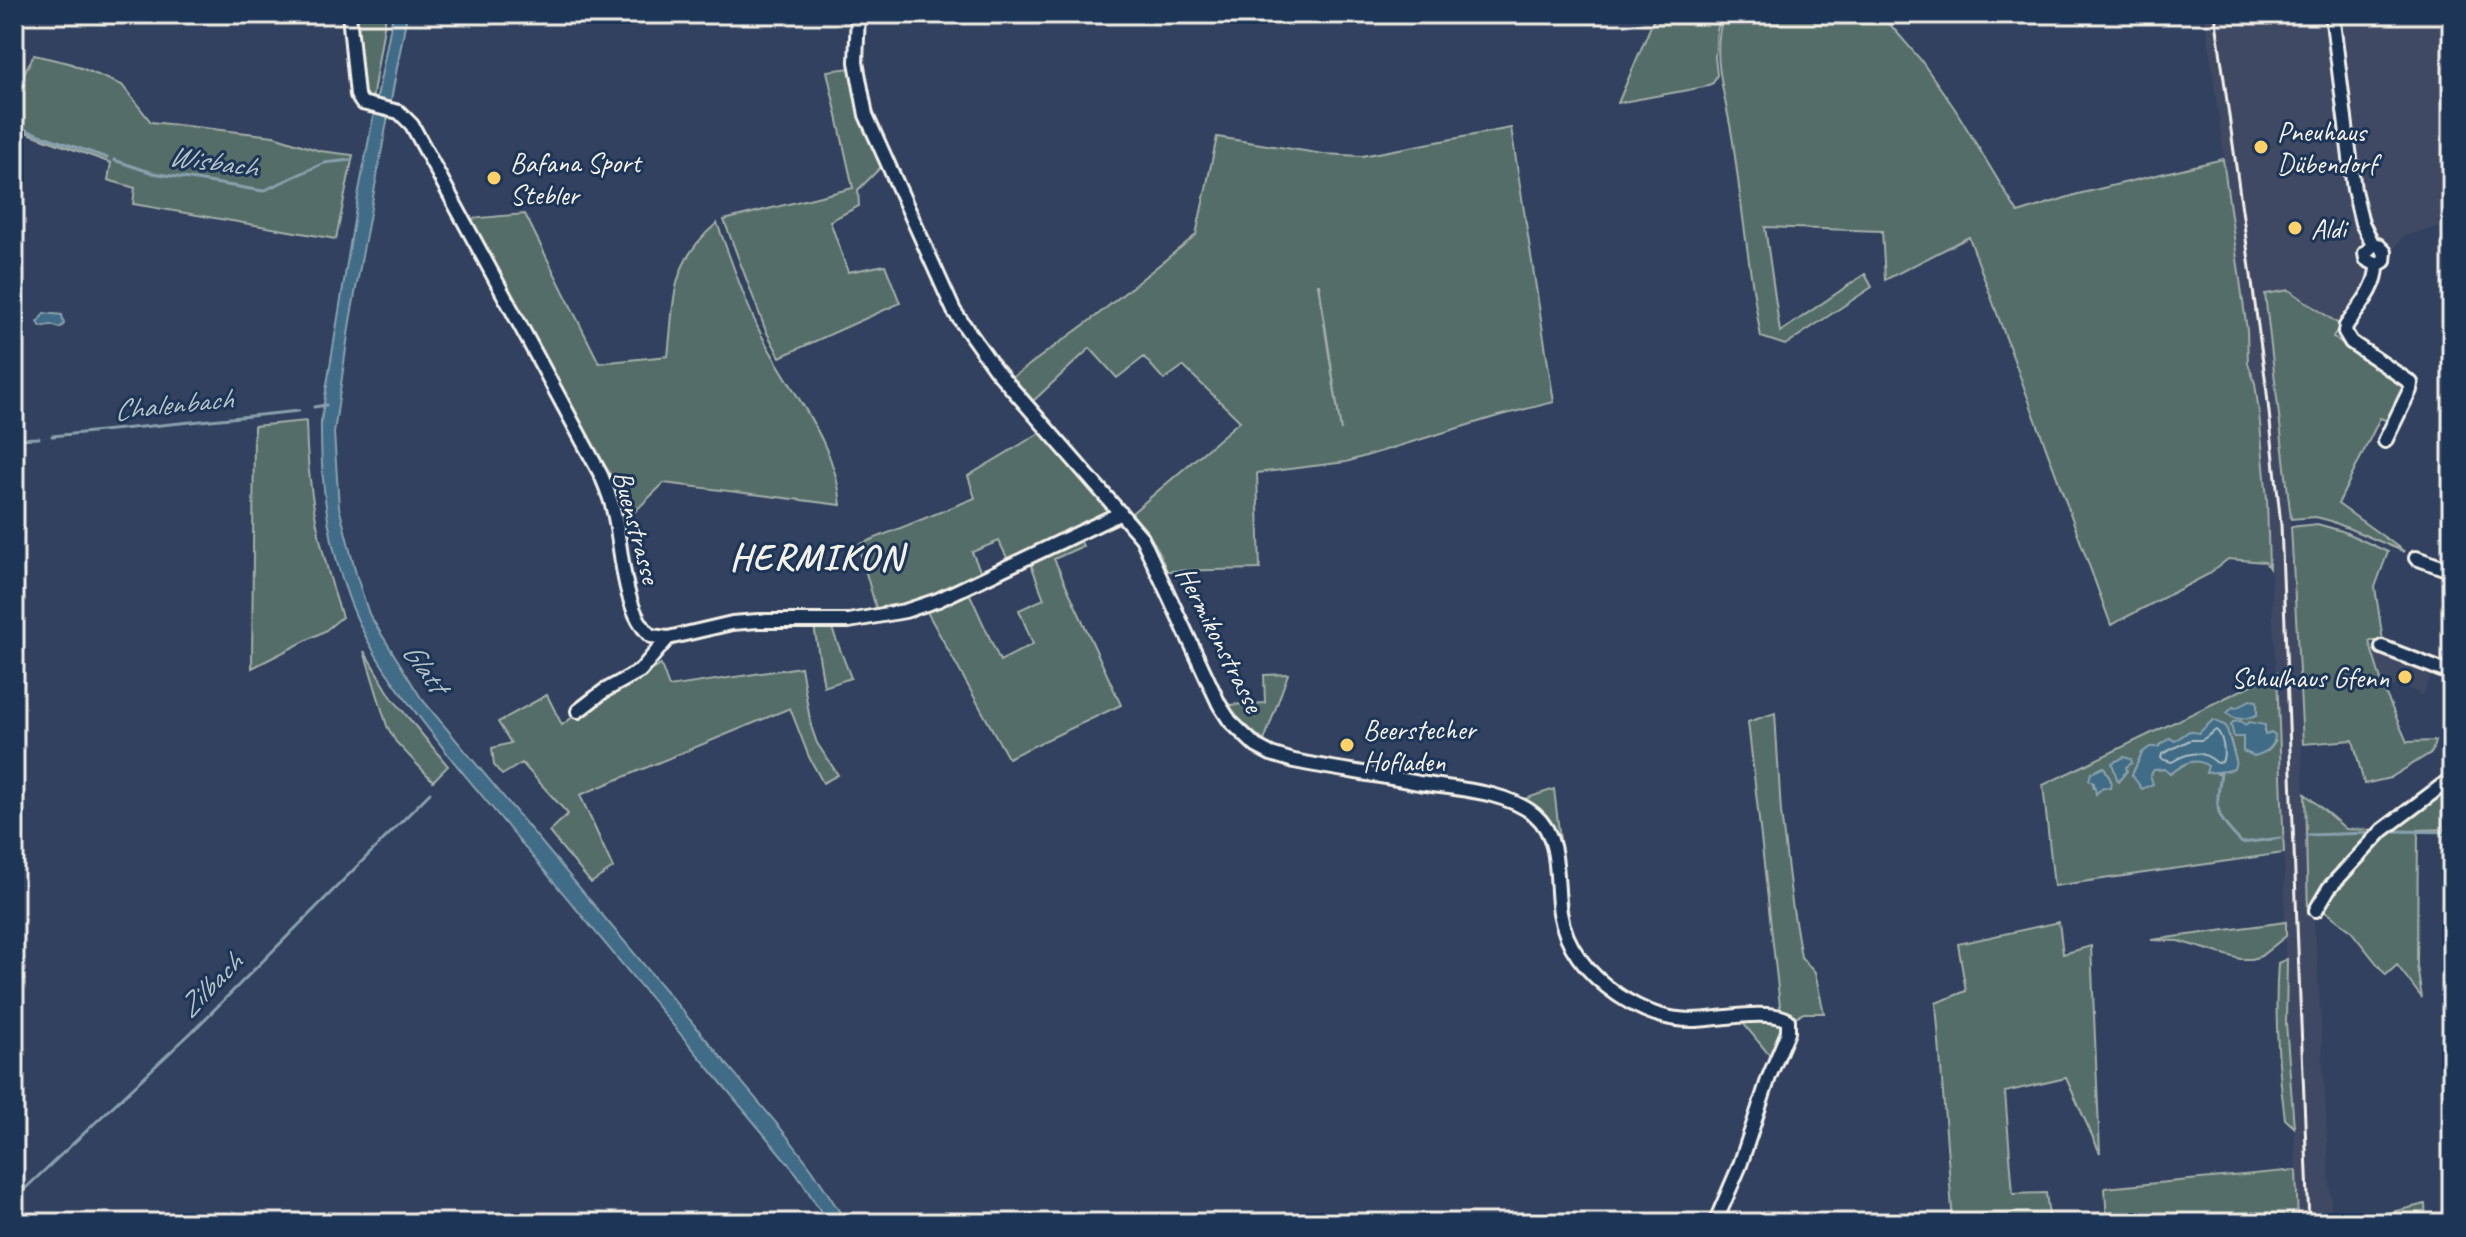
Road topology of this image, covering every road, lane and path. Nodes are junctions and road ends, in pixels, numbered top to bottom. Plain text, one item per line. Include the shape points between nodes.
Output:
1 (349, 14) edge
2 (858, 14) edge
3 (2332, 14) edge
4 (2385, 441) dead end
5 (1121, 513) junction
6 (2416, 558) dead end
7 (2452, 571) edge
8 (668, 638) junction
9 (2382, 647) dead end
10 (2452, 674) edge
11 (578, 711) dead end
12 (2452, 778) edge
13 (2316, 910) dead end
14 (1715, 1223) edge

1 - 8 street, Buenstrasse via 357,95 362,103 403,114 412,125 601,475 612,504 624,577 642,626 654,638
2 - 5 street, Hermikonstrasse via 856,62 866,115 945,295 995,369
3 - 4 street via 2354,190 2373,245 2366,259 2377,265 2378,273 2345,332 2351,342 2411,383
5 - 8 street via 905,611 849,621 732,623
5 - 14 street, Hermikonstrasse via 1147,546 1219,704 1256,746 1294,761 1488,795 1526,809 1543,823 1552,843 1566,934 1601,982 1630,1003 1663,1016 1693,1020 1773,1015 1788,1020 1788,1032
6 - 7 street
8 - 11 street via 645,667
9 - 10 street
12 - 13 street via 2377,836

